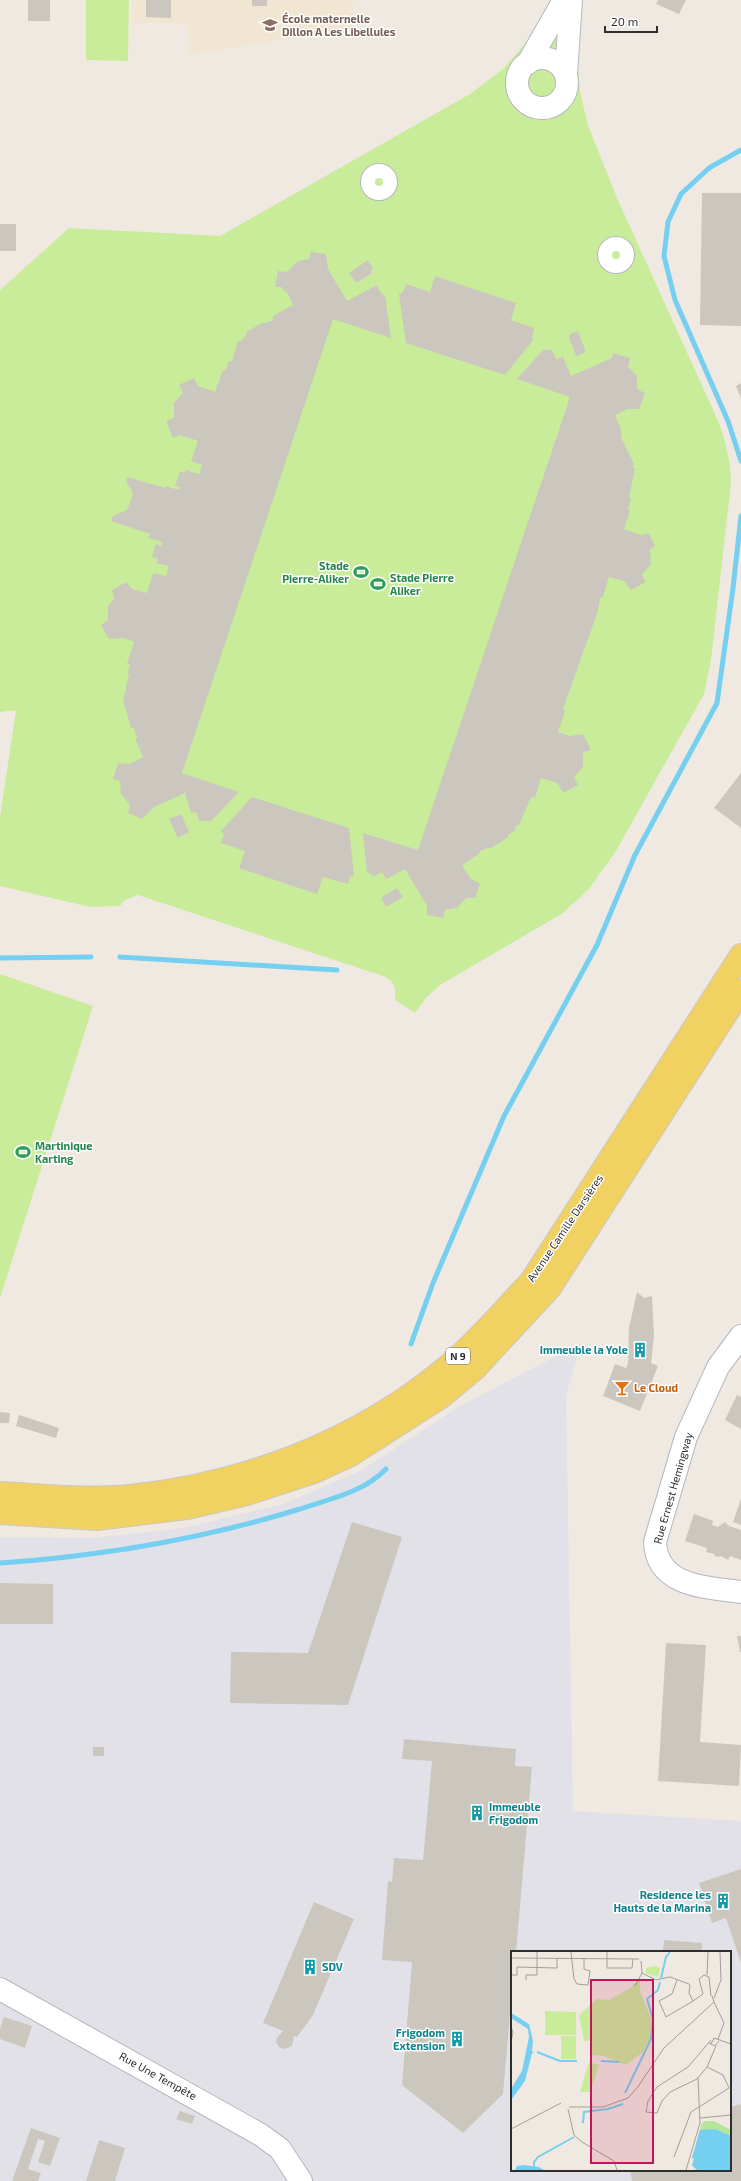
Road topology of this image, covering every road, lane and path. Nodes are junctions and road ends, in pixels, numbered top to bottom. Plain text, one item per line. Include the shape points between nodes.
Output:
1 (564, 0) edge
2 (570, 0) edge
3 (528, 63) junction
4 (566, 74) junction
5 (741, 955) edge
6 (741, 991) edge
7 (741, 1336) edge
8 (0, 1493) edge
9 (0, 1513) edge
10 (741, 1592) edge
11 (0, 1989) edge
12 (300, 2181) edge

1 - 3 street
2 - 4 street
3 - 4 street via 540,58 553,60
3 - 4 street via 520,73 518,86 522,98 533,106 547,108 559,102 567,89
5 - 8 main road, Avenue Camille Darsières / N 9 via 531,1281 444,1368 356,1428 291,1458 241,1475 186,1488 128,1496 81,1497
6 - 9 main road, Avenue Camille Darsières / N 9 via 550,1288 475,1369 440,1398 351,1455 314,1472 247,1494 187,1508 97,1519
7 - 10 street, Rue Ernest Hemingway via 718,1367 686,1437 655,1542 656,1556 663,1568 672,1576 704,1586
11 - 12 street, Rue Une Tempête via 261,2135 280,2149

